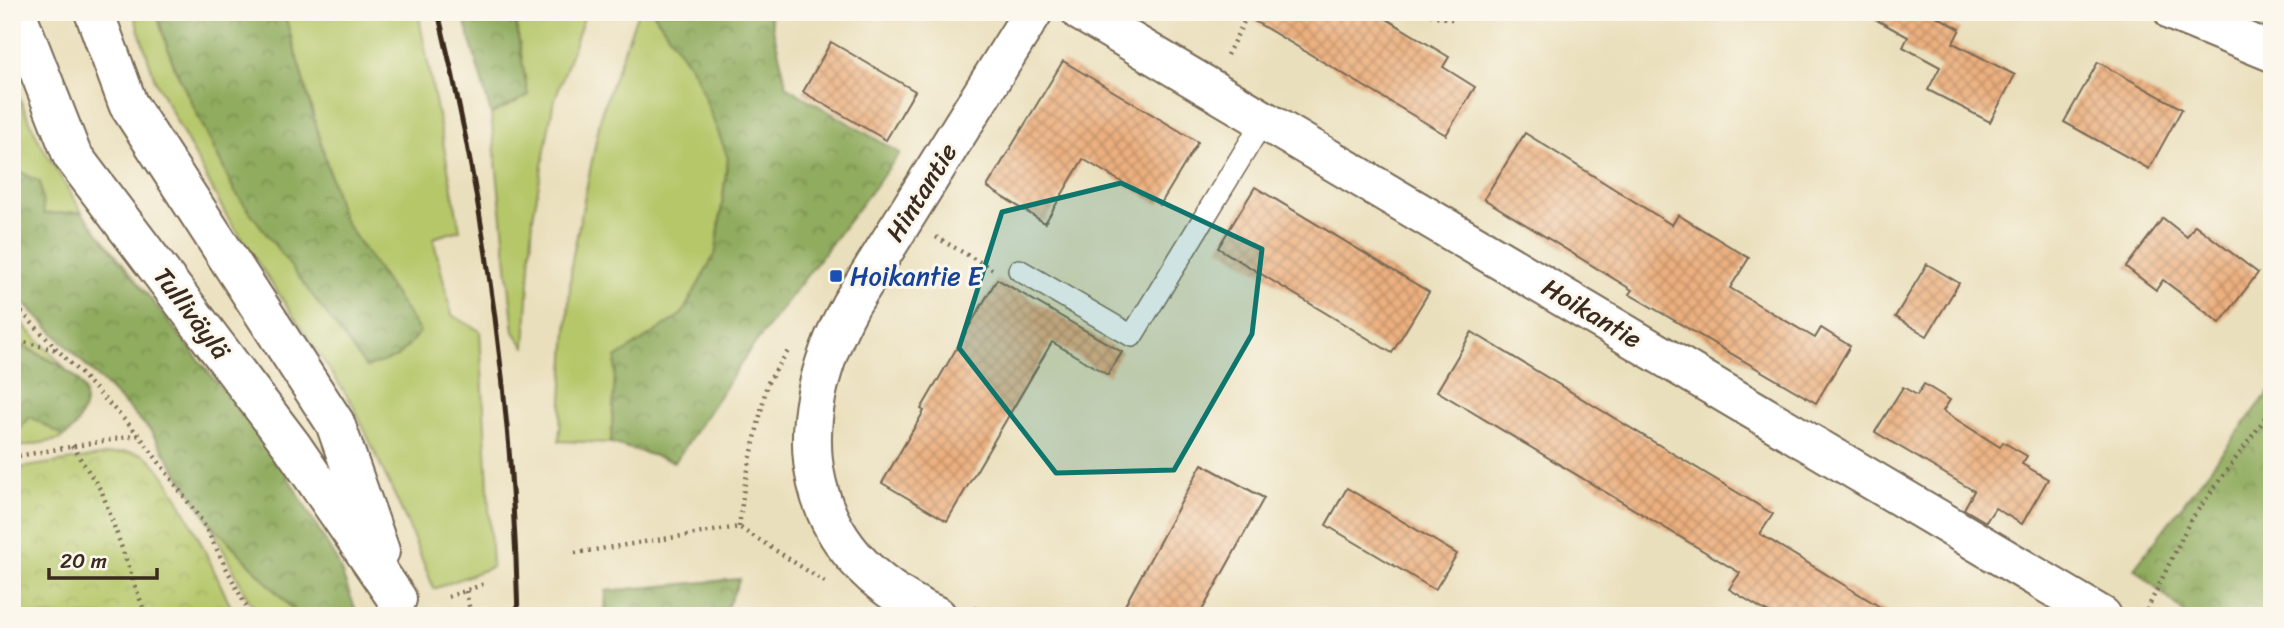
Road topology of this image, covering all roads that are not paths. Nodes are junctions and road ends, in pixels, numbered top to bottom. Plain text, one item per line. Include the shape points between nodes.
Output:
1 (16, 12) edge
2 (94, 12) edge
3 (1033, 12) edge
4 (1081, 12) edge
5 (2174, 12) edge
6 (2272, 52) edge
7 (1265, 118) junction
8 (1019, 270) road end
9 (399, 608) edge
10 (951, 610) edge
11 (2102, 616) edge

1 - 9 street, Tulliväylä via 72,155 292,446
2 - 9 street, Tulliväylä via 128,104 335,423
3 - 10 street, Hintantie via 846,314 830,343 812,408 815,479 829,519 850,553 875,580
4 - 7 street, Hoikantie
5 - 6 street
7 - 8 lane via 1132,336
7 - 11 street, Hoikantie

